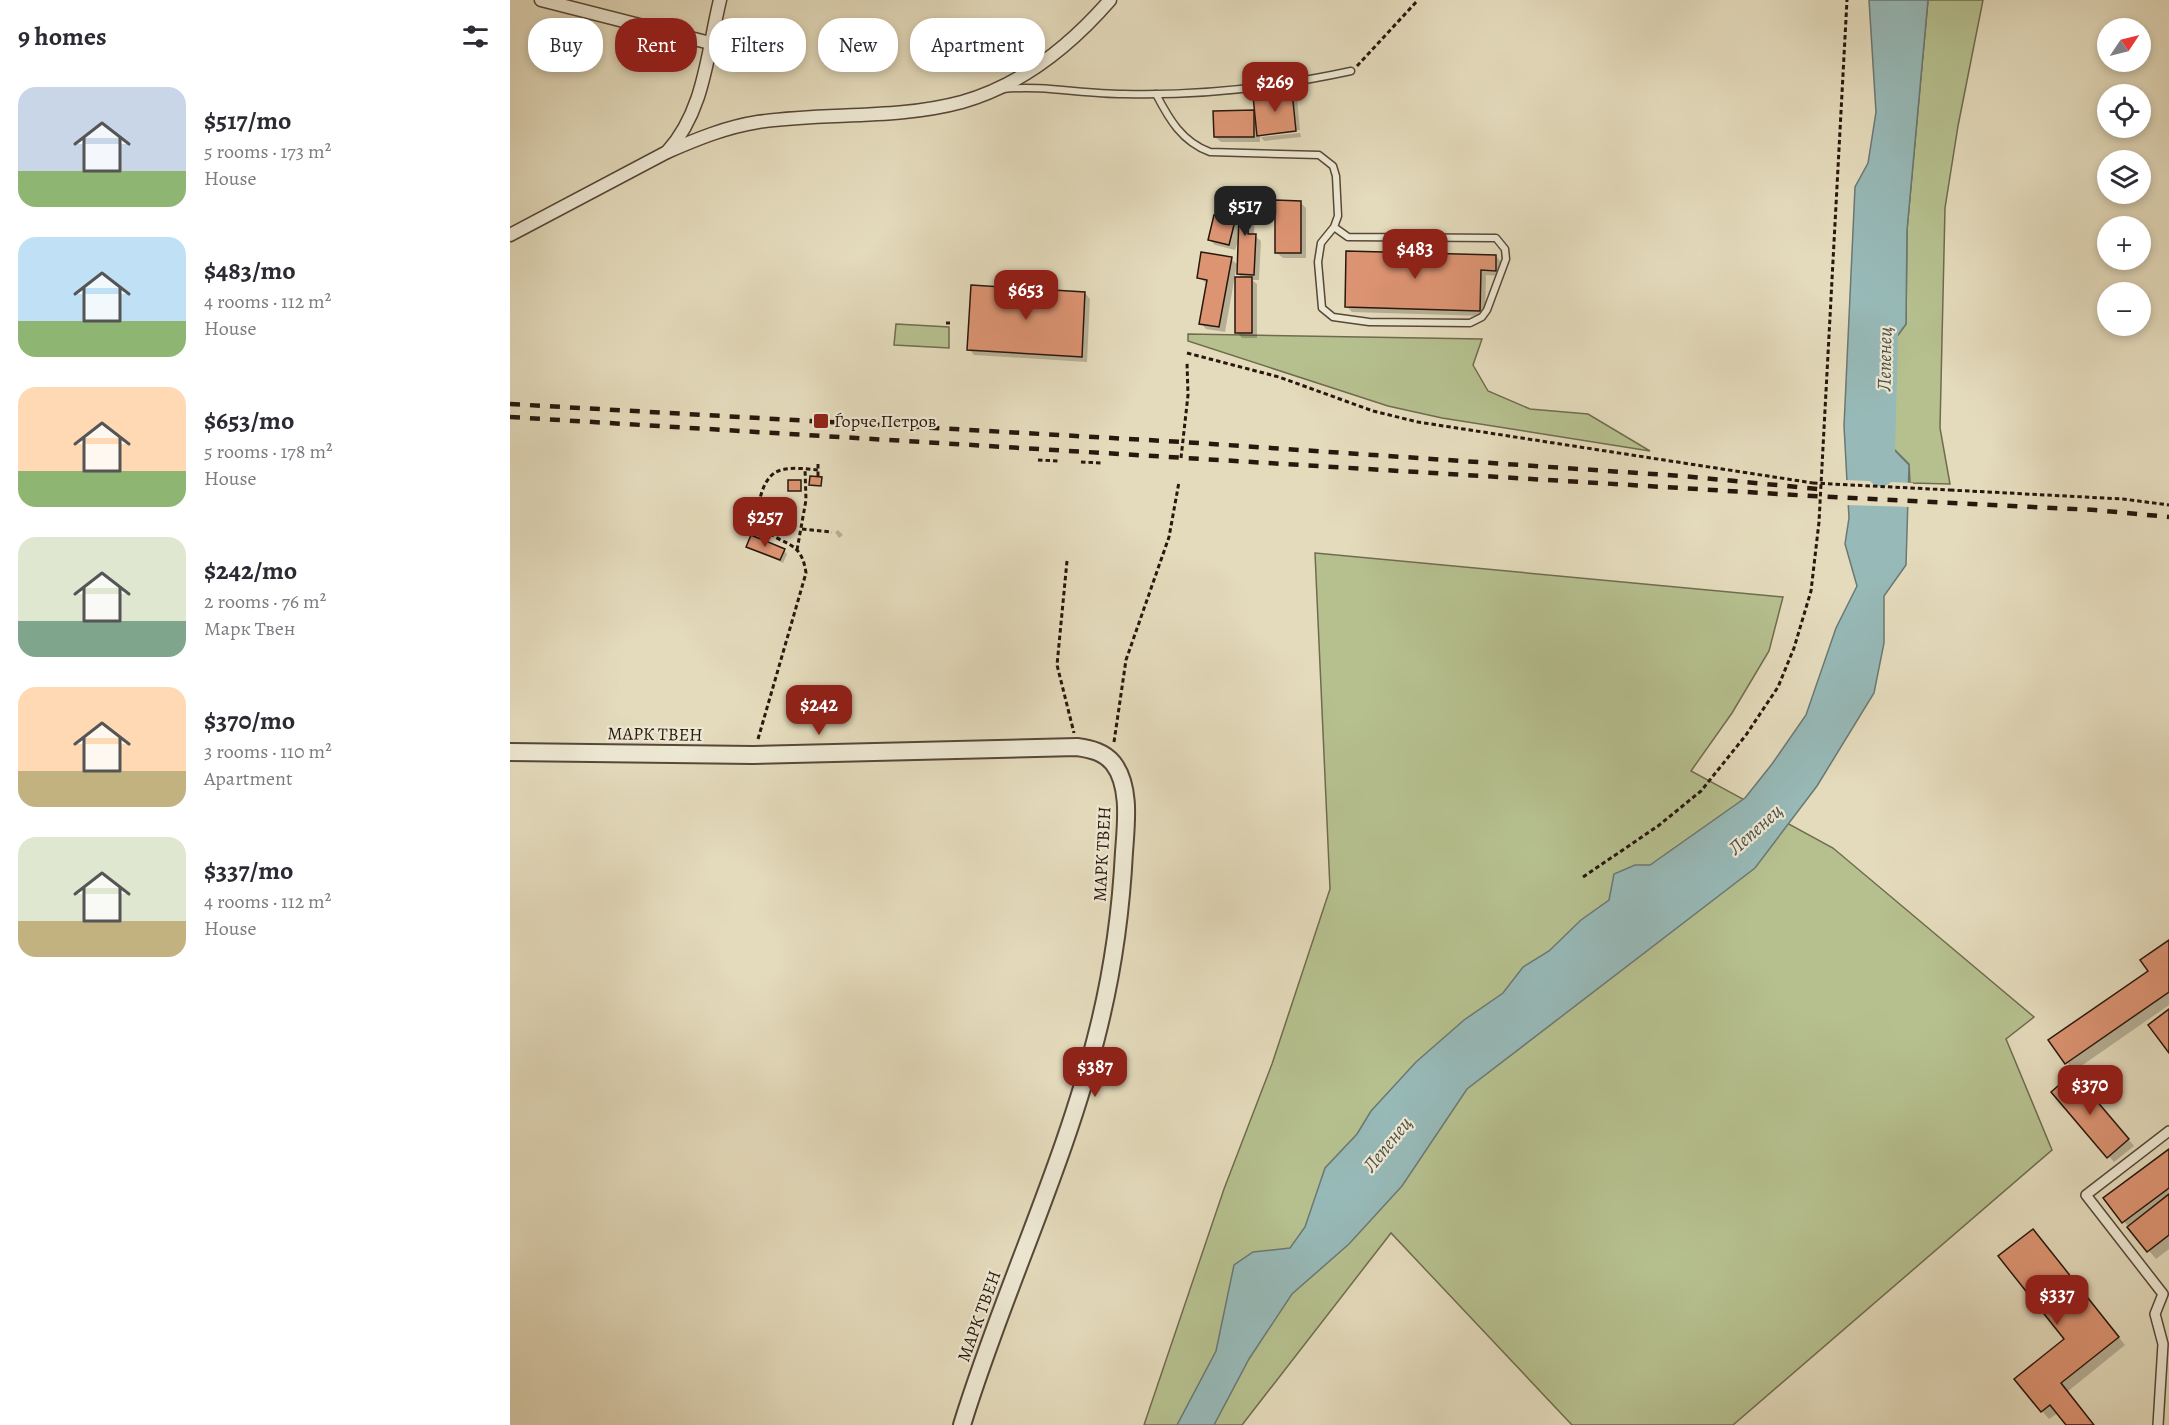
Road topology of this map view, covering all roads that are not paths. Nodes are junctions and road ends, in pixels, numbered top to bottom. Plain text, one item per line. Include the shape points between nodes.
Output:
1 (541, 0) edge
2 (720, 0) edge
3 (1110, 0) edge
4 (716, 18) edge
5 (709, 43) edge
6 (709, 47) edge
7 (1351, 71) road end
8 (991, 90) junction
9 (1156, 94) junction
10 (667, 152) junction
11 (1334, 227) junction
12 (510, 235) edge
13 (510, 752) edge
14 (2169, 1131) edge
15 (962, 1425) edge
16 (2158, 1425) edge

1 - 5 street
2 - 4 street
3 - 8 street via 1054,57
6 - 10 street via 694,114
7 - 9 lane via 1276,83
8 - 9 lane via 1034,86
8 - 10 street via 964,101 904,112 751,124 710,134
9 - 11 lane via 1166,114 1194,146 1210,152 1327,158 1336,176 1338,216
10 - 12 street
11 - 11 lane via 1321,243 1318,262 1322,308 1333,317 1369,322 1470,323 1487,310 1506,259 1505,249 1496,238 1348,237
13 - 15 street, МАРК ТВЕН via 753,755 1077,747 1095,750 1113,762 1121,778 1126,824 1114,956 1098,1029 1068,1127
14 - 16 street via 2086,1195 2163,1294 2155,1314 2163,1344

